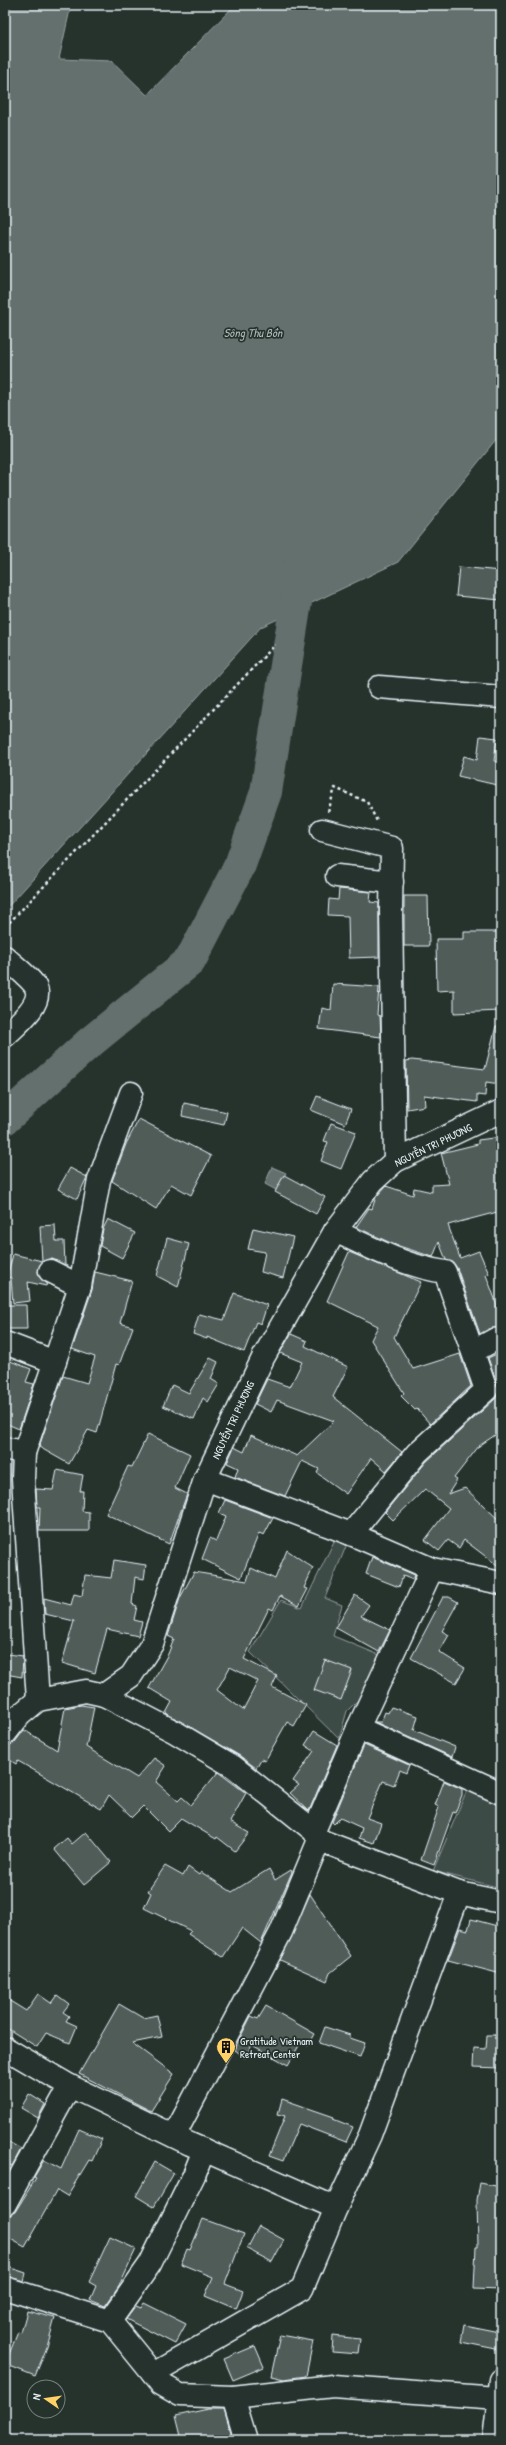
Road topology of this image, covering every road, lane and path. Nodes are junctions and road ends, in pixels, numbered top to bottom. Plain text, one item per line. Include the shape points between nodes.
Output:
1 (275, 645) dead end
2 (379, 686) dead end
3 (501, 697) edge
4 (335, 788) dead end
5 (322, 830) dead end
6 (392, 848) junction
7 (337, 876) dead end
8 (392, 882) junction
9 (5, 927) edge
10 (5, 957) edge
11 (5, 1036) edge
12 (131, 1093) dead end
13 (501, 1111) edge
14 (395, 1161) junction
15 (335, 1231) junction
16 (50, 1271) dead end
17 (80, 1286) junction
18 (501, 1339) edge
19 (5, 1343) edge
20 (474, 1351) junction
21 (55, 1362) junction
22 (15, 1451) edge
23 (205, 1479) junction
24 (351, 1534) junction
25 (432, 1569) junction
26 (501, 1583) edge
27 (104, 1695) junction
28 (38, 1700) junction
29 (358, 1728) junction
30 (5, 1734) edge
31 (501, 1793) edge
32 (316, 1835) junction
33 (459, 1893) junction
34 (501, 1902) edge
35 (5, 2048) edge
36 (70, 2086) junction
37 (174, 2136) junction
38 (204, 2150) junction
39 (5, 2204) edge
40 (336, 2208) junction
41 (5, 2288) edge
42 (110, 2321) junction
43 (153, 2374) junction
44 (500, 2389) edge
45 (233, 2397) junction
46 (246, 2440) edge
47 (494, 2440) edge

1 - 9 path
2 - 3 street
4 - 6 path via 366,802
5 - 6 street
6 - 8 street
7 - 8 street
8 - 14 street
10 - 11 street via 36,988 38,998
12 - 17 street via 99,1180
13 - 14 street, NGUYỄN TRI PHƯƠNG
14 - 15 street, NGUYỄN TRI PHƯƠNG via 373,1181
15 - 20 street via 419,1268 445,1272
15 - 23 street, NGUYỄN TRI PHƯƠNG via 263,1358
16 - 17 street
17 - 21 street
18 - 20 street
19 - 21 street
20 - 24 street via 486,1390 417,1453
21 - 22 street
22 - 28 street via 23,1479
23 - 24 street
23 - 27 street, NGUYỄN TRI PHƯƠNG via 152,1644 131,1676
24 - 25 street
25 - 26 street
25 - 29 street
27 - 28 street via 86,1691
27 - 32 street via 176,1732 234,1767
28 - 30 street via 20,1715
29 - 31 street
29 - 32 street
32 - 33 street
32 - 37 street via 281,1932
33 - 34 street
33 - 40 street via 370,2135
35 - 36 street
36 - 37 street
36 - 39 street
37 - 38 street
38 - 40 street
38 - 42 street via 194,2176 150,2264
40 - 43 street via 302,2289
41 - 42 street
42 - 43 street
43 - 45 street via 166,2388 180,2394
44 - 45 street via 333,2386
44 - 47 street
45 - 46 street

